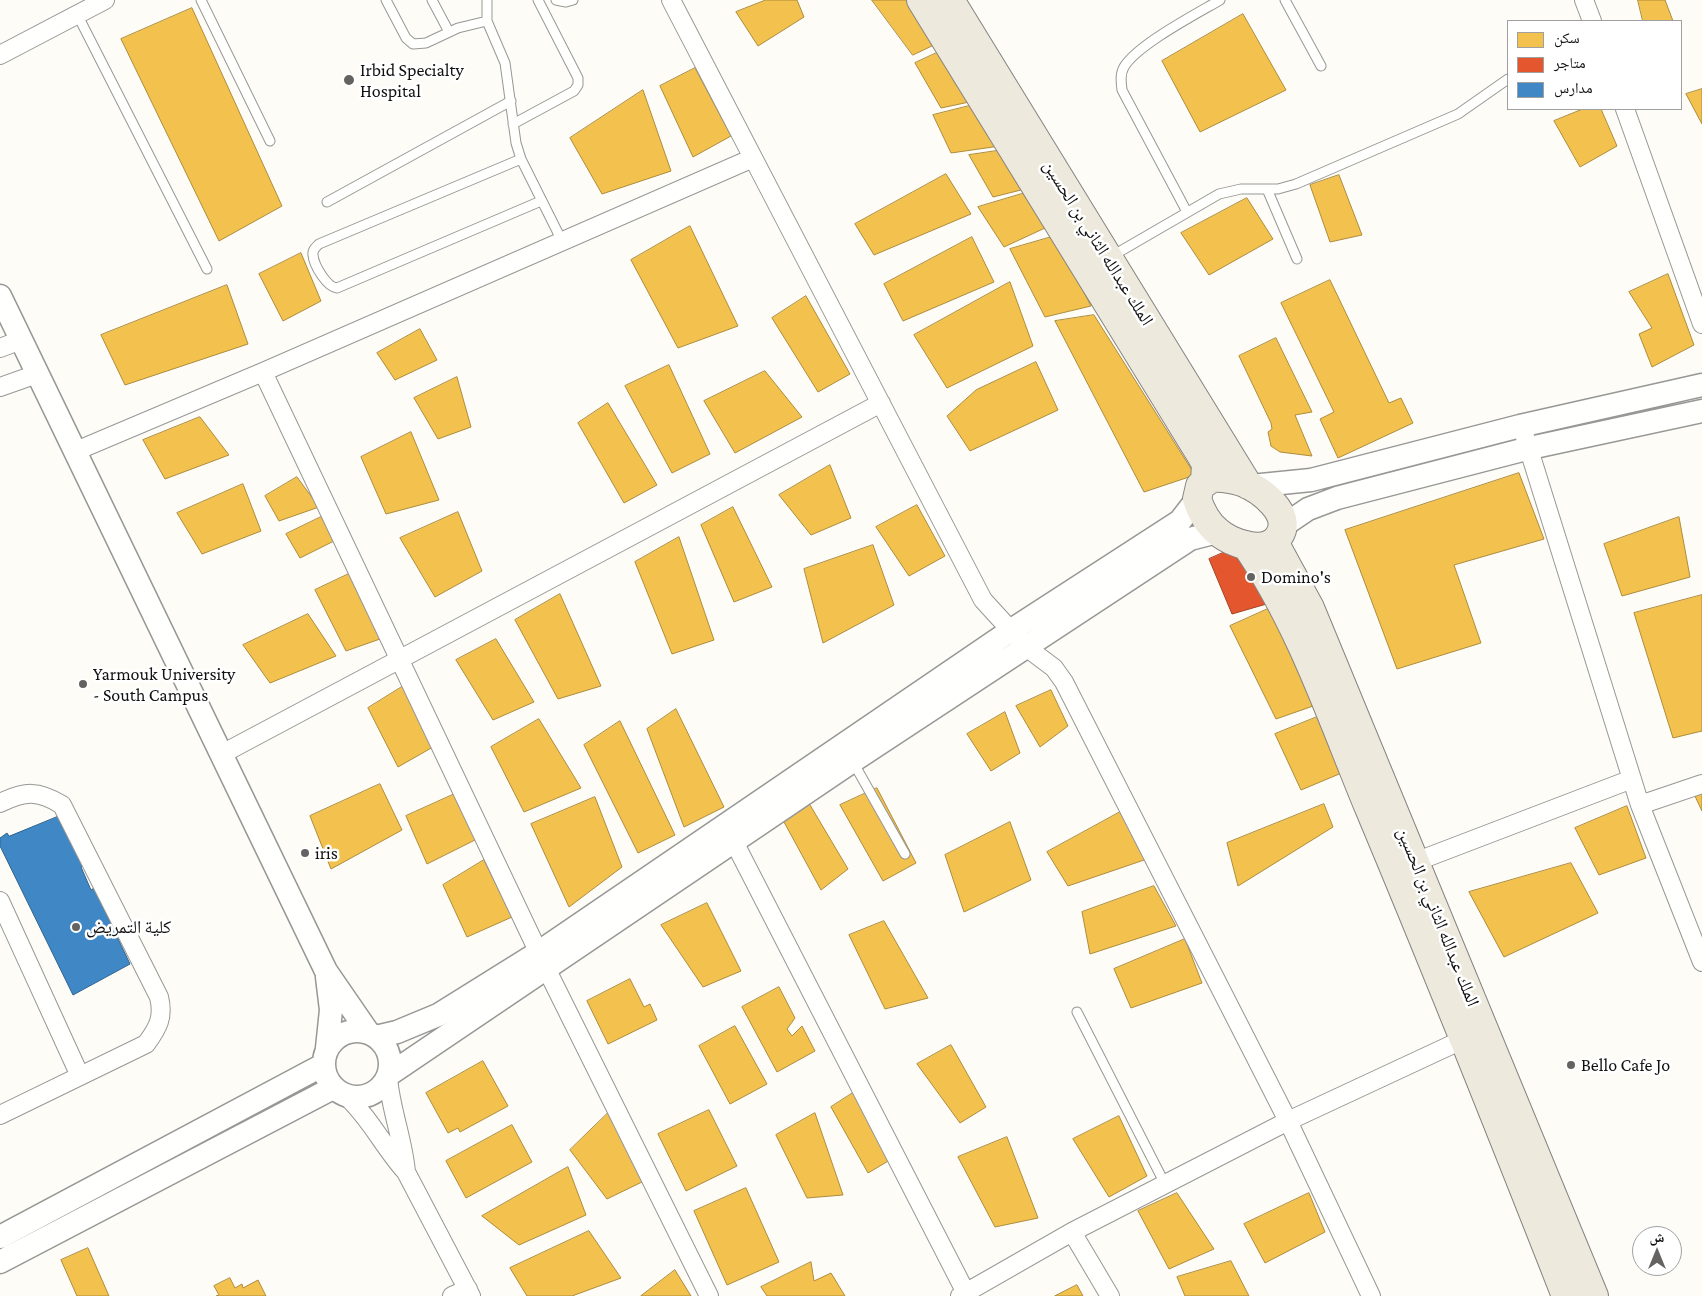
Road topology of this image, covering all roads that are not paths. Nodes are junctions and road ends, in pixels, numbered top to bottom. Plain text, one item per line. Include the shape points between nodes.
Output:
1 (105, 0) edge
2 (201, 0) edge
3 (386, 0) edge
4 (432, 0) edge
5 (487, 0) edge
6 (538, 0) edge
7 (556, 0) edge
8 (574, 0) edge
9 (671, 0) edge
10 (921, 0) edge
11 (950, 0) edge
12 (1220, 0) edge
13 (1285, 0) edge
14 (1584, 0) edge
15 (77, 14) junction
16 (1592, 20) edge
17 (487, 22) junction
18 (449, 32) junction
19 (0, 55) edge
20 (1321, 66) dead end
21 (1507, 80) edge
22 (511, 101) junction
23 (1625, 110) edge
24 (514, 124) junction
25 (270, 141) dead end
26 (753, 158) junction
27 (521, 159) junction
28 (1267, 189) junction
29 (541, 201) junction
30 (327, 202) dead end
31 (1187, 212) junction
32 (562, 241) junction
33 (1107, 258) junction
34 (1296, 259) dead end
35 (207, 269) dead end
36 (0, 296) edge
37 (1702, 324) edge
38 (21, 340) junction
39 (0, 348) edge
40 (263, 372) junction
41 (37, 374) junction
42 (1702, 385) edge
43 (0, 387) edge
44 (881, 404) junction
45 (1702, 411) edge
46 (1520, 426) junction
47 (1530, 448) junction
48 (76, 450) junction
49 (1249, 486) junction
50 (1201, 490) junction
51 (1217, 532) junction
52 (1278, 534) junction
53 (1246, 545) junction
54 (1018, 639) junction
55 (401, 658) junction
56 (220, 755) junction
57 (853, 761) junction
58 (1632, 779) junction
59 (1702, 784) edge
60 (0, 803) edge
61 (1640, 805) junction
62 (730, 834) junction
63 (905, 854) dead end
64 (1415, 862) junction
65 (0, 901) edge
66 (542, 960) junction
67 (1702, 962) edge
68 (326, 971) junction
69 (1077, 1012) dead end
70 (372, 1034) junction
71 (1464, 1039) junction
72 (326, 1057) junction
73 (80, 1076) junction
74 (389, 1076) junction
75 (340, 1092) junction
76 (0, 1115) edge
77 (1288, 1121) junction
78 (406, 1172) junction
79 (1165, 1184) junction
80 (1072, 1232) junction
81 (0, 1236) edge
82 (0, 1262) edge
83 (464, 1294) edge
84 (963, 1294) edge
85 (709, 1296) edge
86 (1110, 1296) edge
87 (1371, 1296) edge
88 (1566, 1296) edge
89 (1594, 1296) edge

1 - 15 street
2 - 25 lane
3 - 18 lane via 408,42 426,43
4 - 18 lane
5 - 17 lane
6 - 24 lane via 578,78 578,86
7 - 8 lane
9 - 26 street
10 - 50 main road, الملك عبدالله الثاني بن الحسين via 1202,457 1207,472
11 - 33 main road, الملك عبدالله الثاني بن الحسين
12 - 31 lane via 1140,50 1123,69 1120,80 1122,90
13 - 20 lane
14 - 16 street
15 - 19 street
15 - 35 lane
17 - 18 lane
17 - 22 lane via 505,64
21 - 28 lane via 1458,114 1296,184
22 - 24 lane
22 - 30 lane
23 - 37 street
24 - 27 lane
26 - 32 street
26 - 44 street
27 - 29 lane
27 - 29 lane via 319,244 313,256 327,283 337,288
28 - 31 lane via 1229,191
28 - 34 lane
29 - 32 lane
31 - 33 lane
32 - 40 street
33 - 49 main road, الملك عبدالله الثاني بن الحسين
36 - 38 street
38 - 39 street
38 - 41 street
40 - 48 street
40 - 55 street
41 - 43 street
41 - 48 street
42 - 46 street
44 - 54 street via 982,600
44 - 55 street
45 - 47 street
46 - 47 street
46 - 49 street via 1331,475 1291,483
47 - 52 street via 1322,503 1302,513
47 - 58 street
48 - 56 street
49 - 50 main road via 1224,478 1212,478
49 - 52 main road via 1276,508
50 - 51 main road via 1204,515
50 - 54 street via 1180,521
51 - 53 main road
51 - 54 street via 1190,540
52 - 53 main road via 1266,546
52 - 64 main road, الملك عبدالله الثاني بن الحسين
53 - 71 main road, الملك عبدالله الثاني بن الحسين via 1275,590 1295,631
54 - 57 street
54 - 62 street
54 - 77 street via 1054,668 1064,682
55 - 56 street
55 - 66 street
56 - 68 street
57 - 62 street
57 - 63 lane
58 - 61 street
58 - 64 street
59 - 61 street
60 - 73 street via 37,792 62,804 159,997 161,1018 146,1044
61 - 67 street
62 - 66 street
62 - 84 street
64 - 89 main road, الملك عبدالله الثاني بن الحسين
65 - 73 street
66 - 70 street via 438,1016 404,1029
66 - 74 street
66 - 85 street
68 - 70 street
68 - 72 street via 331,1010
69 - 79 lane
70 - 72 street via 344,1033 334,1039
70 - 74 street via 389,1053
71 - 77 street
71 - 88 main road, الملك عبدالله الثاني بن الحسين
72 - 75 street via 326,1077
72 - 81 street
73 - 76 street
74 - 75 street via 371,1095 358,1098
74 - 78 street via 392,1111
75 - 78 street via 371,1121
75 - 82 street
77 - 79 street
77 - 87 street
78 - 83 street
79 - 80 street
80 - 84 street
80 - 86 street

